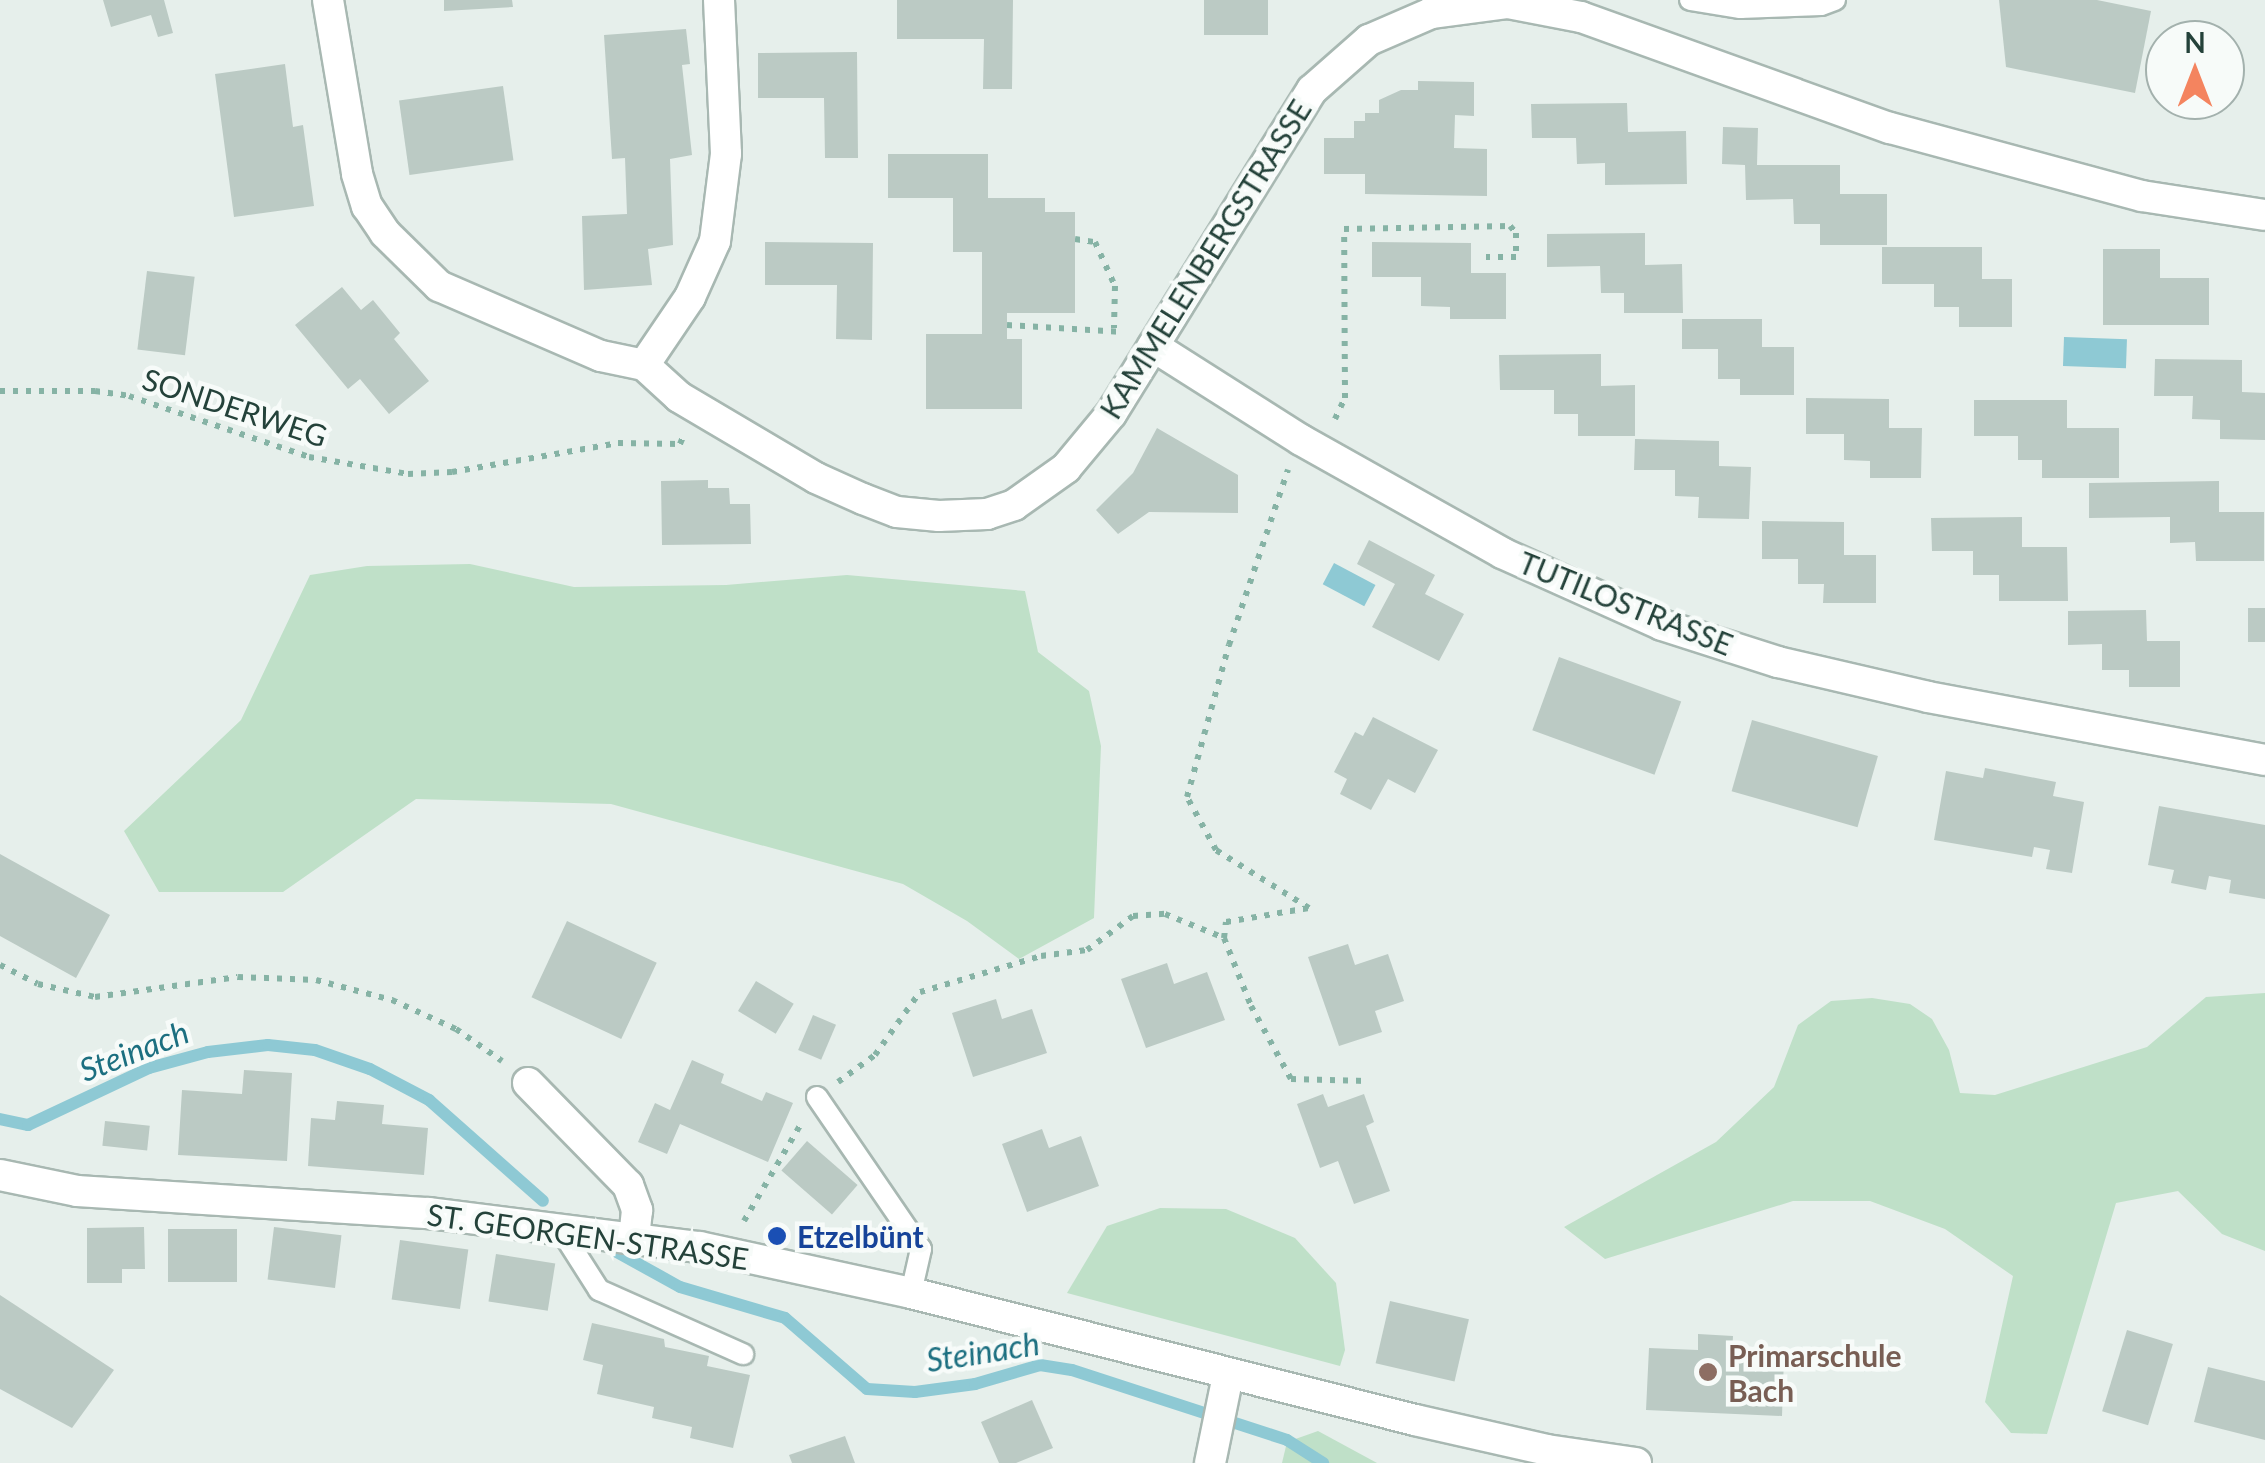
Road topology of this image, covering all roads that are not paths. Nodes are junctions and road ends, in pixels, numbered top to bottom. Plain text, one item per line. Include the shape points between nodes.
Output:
1 (328, 0) edge
2 (719, 0) edge
3 (1690, 0) edge
4 (1835, 0) edge
5 (1588, 9) edge
6 (2265, 215) edge
7 (1141, 340) junction
8 (644, 365) junction
9 (2265, 760) edge
10 (528, 1083) road end
11 (817, 1097) road end
12 (0, 1174) edge
13 (562, 1232) junction
14 (631, 1240) junction
15 (911, 1294) junction
16 (744, 1354) dead end
17 (1225, 1390) junction
18 (1211, 1460) edge
19 (1636, 1463) edge

1 - 8 street via 357,174 385,232 439,286 600,356
2 - 8 street via 726,154 715,241 690,297
3 - 4 lane via 1740,8
5 - 6 street, KAMMELENBERGSTRASSE via 1890,128 2142,196
5 - 7 street, KAMMELENBERGSTRASSE via 1508,3 1431,13 1369,40 1312,90
7 - 8 street, KAMMELENBERGSTRASSE via 1111,414 1066,468 1014,505 988,514 897,512 863,499 678,397
7 - 9 street, TUTILOSTRASSE via 1301,440 1502,552 1662,625 1778,662 1928,697
10 - 14 street via 628,1185 637,1210
11 - 15 lane via 921,1249
12 - 13 street, ST. GEORGEN-STRASSE via 77,1191 429,1213
13 - 14 street, ST. GEORGEN-STRASSE
13 - 16 lane via 599,1290
14 - 15 street, ST. GEORGEN-STRASSE via 730,1253
15 - 17 street, ST. GEORGEN-STRASSE
17 - 18 street
17 - 19 street, ST. GEORGEN-STRASSE

